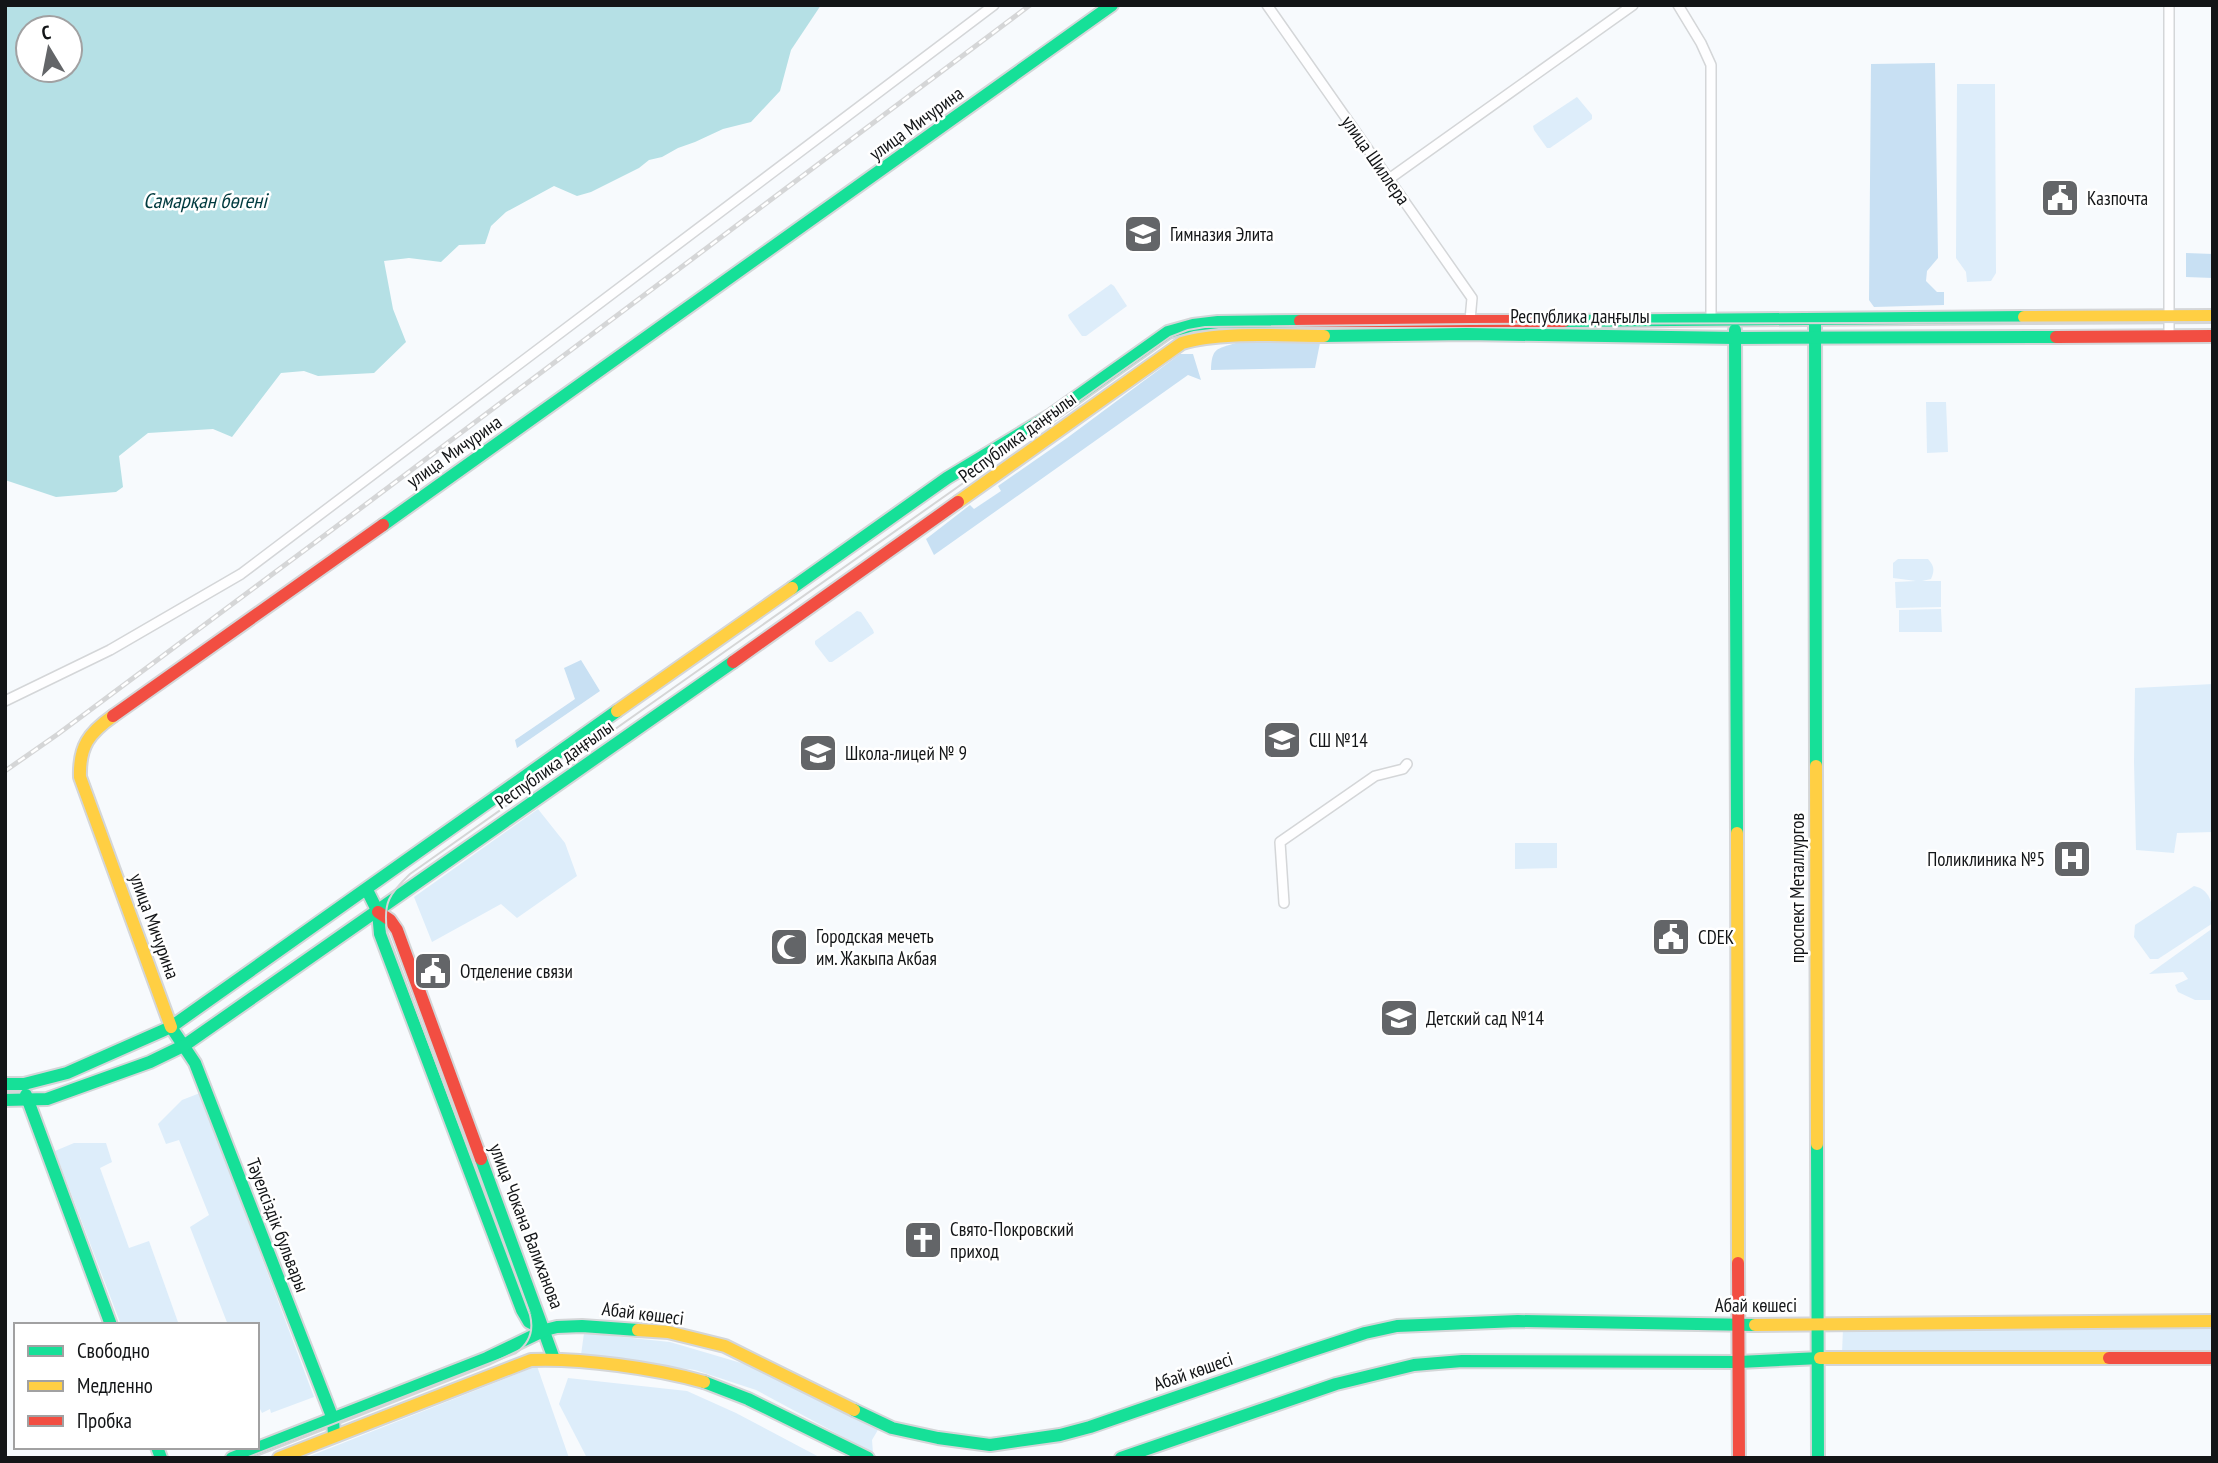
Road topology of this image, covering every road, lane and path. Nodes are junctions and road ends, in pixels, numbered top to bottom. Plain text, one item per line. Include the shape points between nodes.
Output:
1 (994, 5) edge
2 (1112, 5) edge
3 (1267, 5) edge
4 (1633, 5) edge
5 (1678, 5) edge
6 (2169, 5) edge
7 (1389, 179) junction
8 (2169, 316) junction
9 (2213, 316) edge
10 (1815, 319) junction
11 (1470, 320) junction
12 (1711, 320) junction
13 (1735, 320) junction
14 (2169, 336) junction
15 (2213, 336) edge
16 (1735, 338) junction
17 (1815, 338) junction
18 (5, 701) edge
19 (1407, 764) dead end
20 (367, 890) junction
21 (403, 894) junction
22 (1284, 902) dead end
23 (378, 912) junction
24 (359, 925) junction
25 (397, 930) junction
26 (380, 934) junction
27 (171, 1027) junction
28 (185, 1045) junction
29 (5, 1084) edge
30 (23, 1084) junction
31 (5, 1100) edge
32 (27, 1101) junction
33 (535, 1305) junction
34 (522, 1310) junction
35 (2213, 1321) edge
36 (110, 1323) edge
37 (1818, 1324) junction
38 (1740, 1325) junction
39 (582, 1326) junction
40 (545, 1330) junction
41 (516, 1344) junction
42 (1818, 1358) junction
43 (2213, 1358) edge
44 (554, 1359) junction
45 (1739, 1362) junction
46 (333, 1419) junction
47 (334, 1436) junction
48 (259, 1448) edge
49 (255, 1449) edge
50 (990, 1451) edge
51 (232, 1458) edge
52 (279, 1458) edge
53 (868, 1458) edge
54 (1121, 1458) edge
55 (1739, 1458) edge
56 (1818, 1458) edge

1 - 18 street via 241,574 110,650
2 - 27 main road, улица Мичурина via 98,727 79,756 80,777
3 - 7 street, улица Шиллера
4 - 7 street
5 - 12 street via 1711,65
6 - 8 street
7 - 11 street, улица Шиллера via 1472,298
8 - 9 main road, Республика даңғылы
8 - 10 main road, Республика даңғылы
8 - 14 street
10 - 13 main road, Республика даңғылы
10 - 17 main road, проспект Металлургов
11 - 12 main road, Республика даңғылы
11 - 20 main road, Республика даңғылы via 1210,322 1168,332 1051,415 947,478
12 - 13 main road, Республика даңғылы
13 - 16 main road
14 - 15 main road, Республика даңғылы
14 - 17 main road, Республика даңғылы
16 - 17 main road, Республика даңғылы
16 - 21 main road, Республика даңғылы via 1466,334 1222,337 1182,343
16 - 38 main road
17 - 37 main road, проспект Металлургов
19 - 22 street via 1375,776 1280,842
20 - 23 main road
20 - 27 main road, Республика даңғылы
21 - 23 main road, Республика даңғылы
21 - 25 main road via 396,911
23 - 24 main road, Республика даңғылы
23 - 25 main road, улица Чокана Валиханова
23 - 26 main road, улица Чокана Валиханова
24 - 26 main road
24 - 28 main road, Республика даңғылы
25 - 33 main road, улица Чокана Валиханова
26 - 34 main road, улица Чокана Валиханова
27 - 28 main road, улица Мичурина
27 - 30 main road, Республика даңғылы via 96,1061
28 - 32 main road, Республика даңғылы via 47,1099
28 - 46 main road, Тәуелсіздік бульвары
29 - 30 main road, Республика даңғылы
30 - 32 main road
31 - 32 main road, Республика даңғылы
32 - 36 main road
33 - 39 main road via 546,1316
33 - 40 main road, улица Чокана Валиханова
34 - 40 main road, улица Чокана Валиханова via 529,1322
34 - 41 main road via 524,1332
35 - 37 main road, Абай көшесі
37 - 38 main road, Абай көшесі
37 - 42 main road, проспект Металлургов
38 - 45 main road
38 - 50 main road, Абай көшесі via 1518,1321 1397,1326 1090,1427
39 - 40 main road, Абай көшесі
39 - 50 main road, Абай көшесі via 668,1332 724,1346 892,1428
40 - 41 main road, Абай көшесі
40 - 44 main road
41 - 46 main road, Абай көшесі
42 - 43 main road
42 - 45 main road
42 - 56 main road, проспект Металлургов
44 - 47 main road via 531,1360
44 - 53 main road via 685,1377 716,1386
45 - 54 main road via 1462,1361 1414,1365 1336,1384
45 - 55 main road
46 - 47 main road, Тәуелсіздік бульвары
46 - 48 main road, Абай көшесі
47 - 52 main road
49 - 51 main road, Абай көшесі

